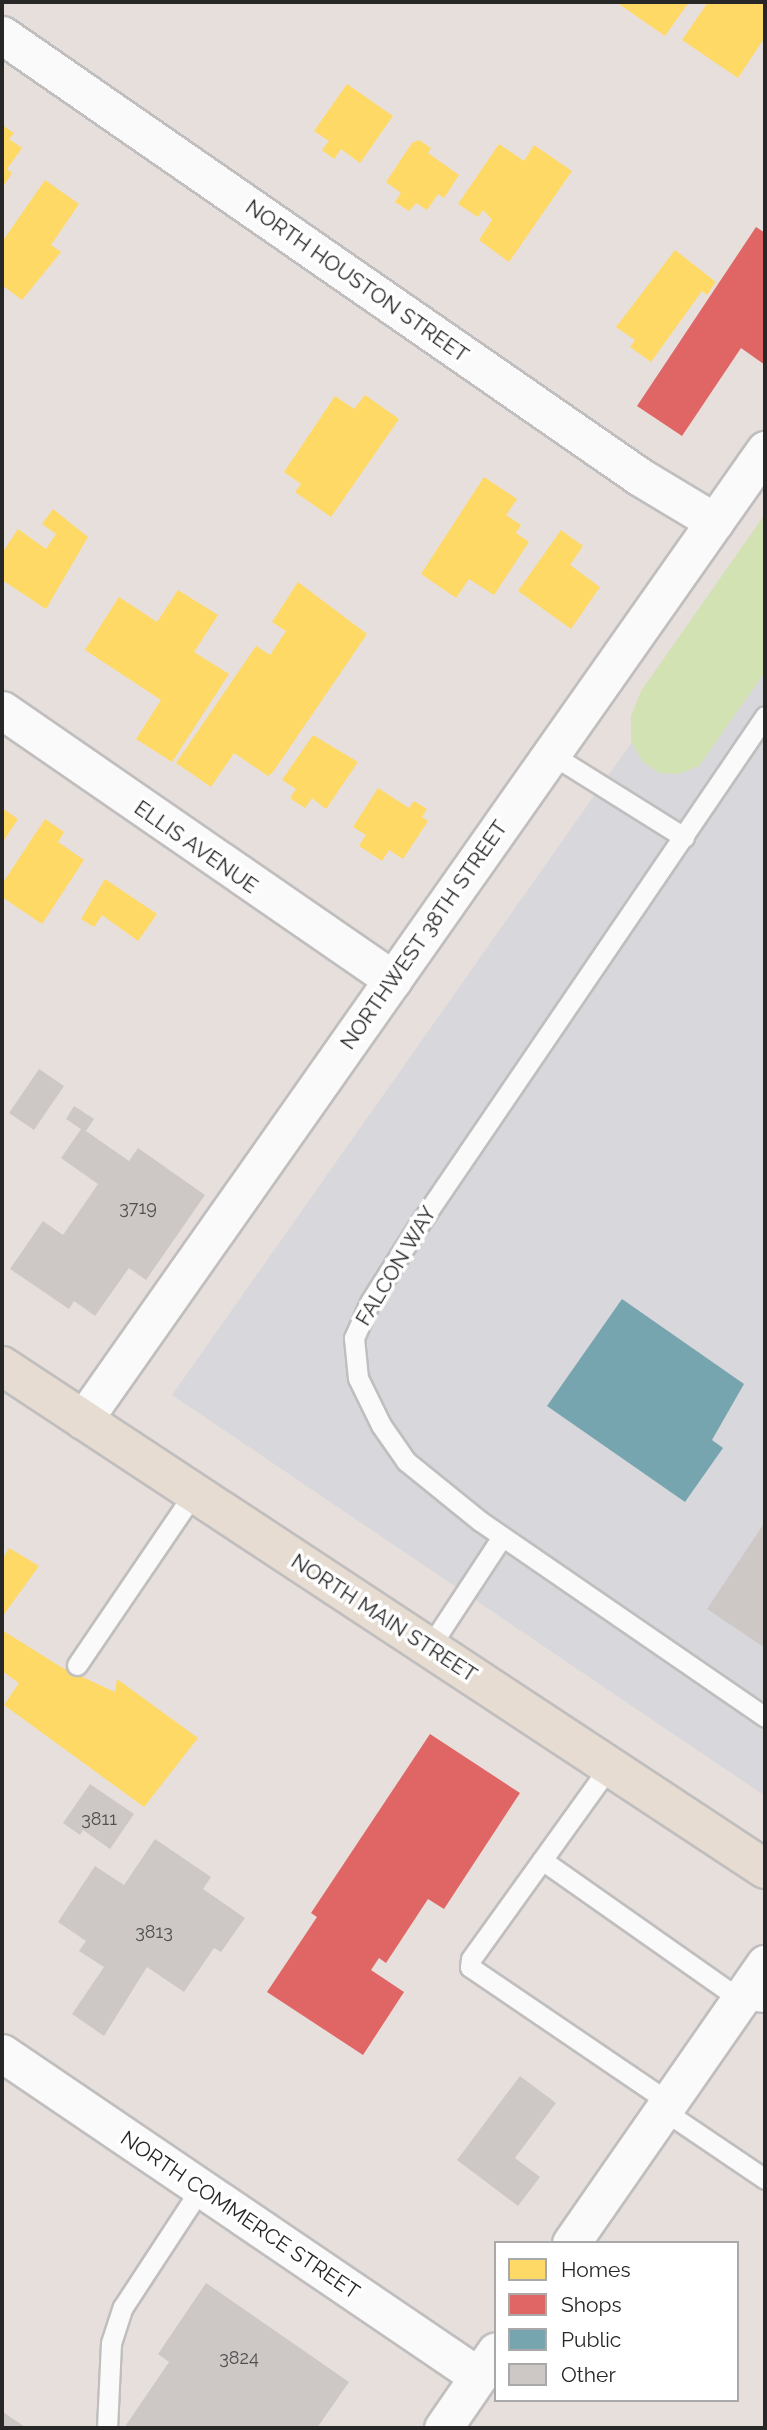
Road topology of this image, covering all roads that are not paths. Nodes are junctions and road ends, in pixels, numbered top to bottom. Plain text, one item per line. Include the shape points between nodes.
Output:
1 (2, 35) edge
2 (765, 450) edge
3 (715, 522) junction
4 (2, 710) edge
5 (765, 716) edge
6 (551, 754) junction
7 (684, 837) junction
8 (393, 980) junction
9 (2, 1366) edge
10 (83, 1420) junction
11 (194, 1493) junction
12 (502, 1537) junction
13 (429, 1648) junction
14 (76, 1665) dead end
15 (765, 1717) edge
16 (609, 1767) junction
17 (542, 1860) junction
18 (765, 1869) edge
19 (765, 1964) edge
20 (753, 2001) edge
21 (2, 2053) edge
22 (666, 2106) junction
23 (765, 2179) edge
24 (201, 2188) junction
25 (572, 2241) edge
26 (487, 2364) edge
27 (107, 2428) edge
28 (443, 2428) edge

1 - 3 street, NORTH HOUSTON STREET via 640,477
2 - 3 street, NORTHWEST 38TH STREET
3 - 6 street, NORTHWEST 38TH STREET
4 - 8 street, ELLIS AVENUE
5 - 7 lane, FALCON WAY
6 - 7 lane
6 - 8 street, NORTHWEST 38TH STREET
7 - 12 lane, FALCON WAY via 420,1223 370,1302 354,1338 358,1378 380,1425 406,1461
8 - 10 street, NORTHWEST 38TH STREET
9 - 10 main road, NORTH MAIN STREET
10 - 11 main road, NORTH MAIN STREET
11 - 13 main road, NORTH MAIN STREET
11 - 14 lane
12 - 13 lane
12 - 15 lane, FALCON WAY
13 - 16 main road, NORTH MAIN STREET
16 - 17 lane
16 - 18 main road, NORTH MAIN STREET
17 - 20 lane
17 - 22 lane via 471,1959 470,1967
19 - 20 street
20 - 22 street
21 - 24 street, NORTH COMMERCE STREET
22 - 23 lane
22 - 25 street
24 - 26 street, NORTH COMMERCE STREET
24 - 27 lane via 123,2307 111,2343
26 - 28 street

